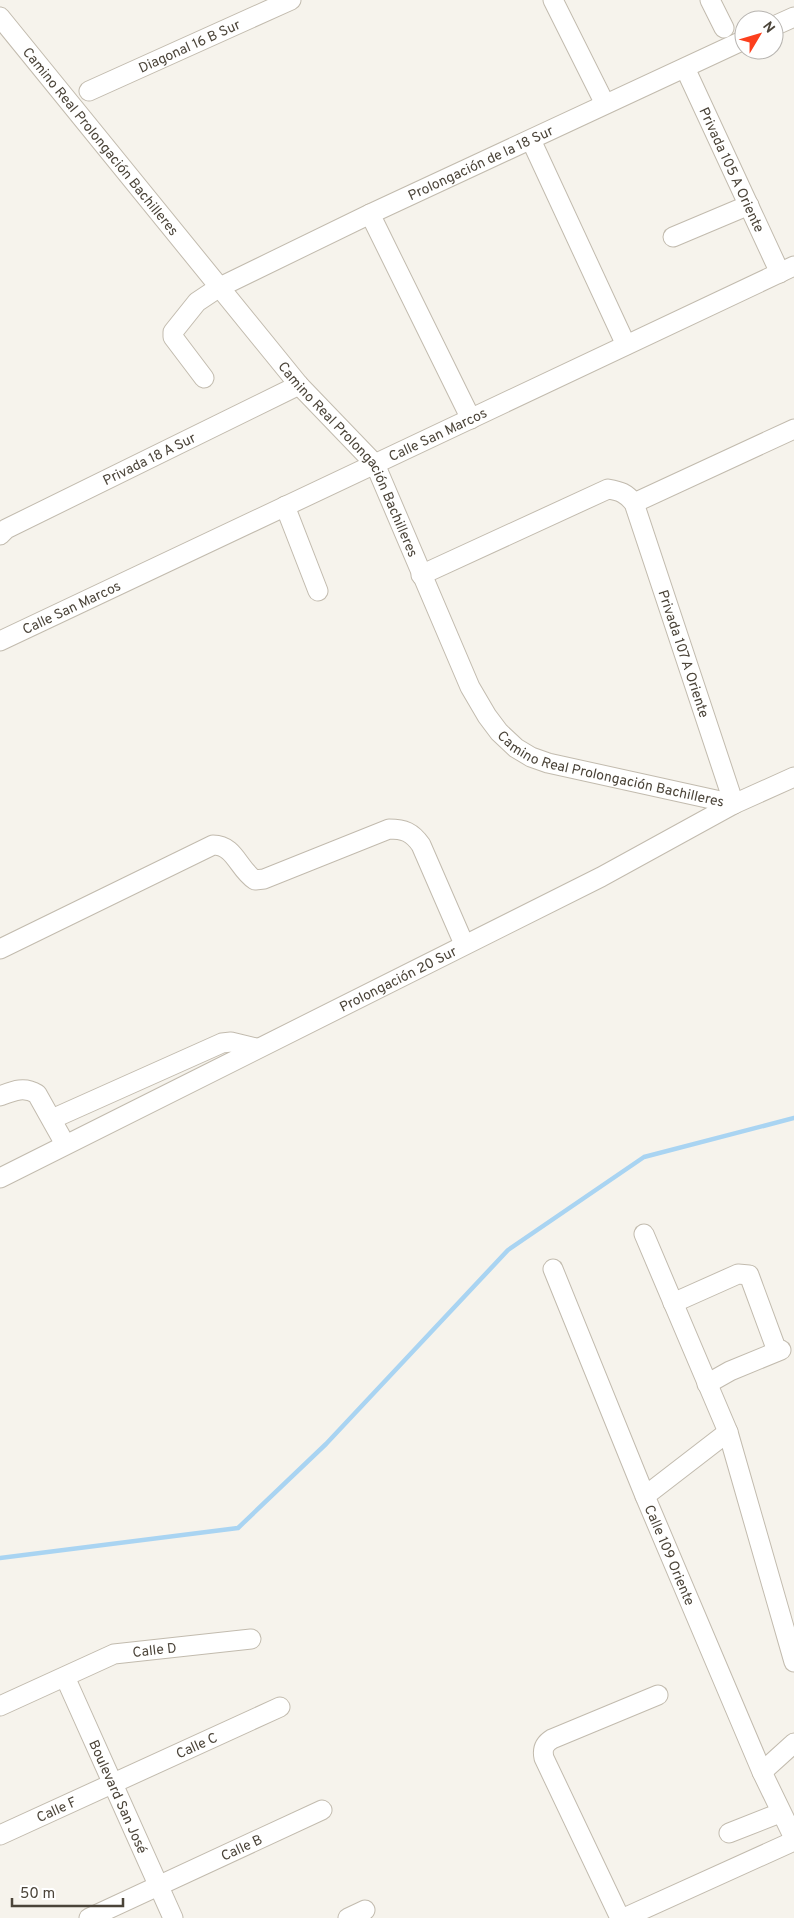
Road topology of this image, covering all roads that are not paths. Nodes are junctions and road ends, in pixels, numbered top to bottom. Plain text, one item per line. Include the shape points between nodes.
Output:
1 (290, 0) edge
2 (553, 0) edge
3 (710, 0) edge
4 (0, 18) edge
5 (724, 28) dead end
6 (734, 45) edge
7 (686, 68) junction
8 (89, 91) dead end
9 (605, 104) junction
10 (531, 140) junction
11 (749, 205) junction
12 (370, 214) junction
13 (673, 237) dead end
14 (787, 269) edge
15 (218, 288) junction
16 (626, 345) junction
17 (204, 378) dead end
18 (299, 385) junction
19 (471, 419) junction
20 (794, 429) edge
21 (375, 464) junction
22 (634, 503) junction
23 (285, 506) junction
24 (0, 535) edge
25 (421, 575) junction
26 (318, 591) dead end
27 (1, 638) edge
28 (794, 777) edge
29 (734, 804) junction
30 (464, 944) junction
31 (0, 950) edge
32 (256, 1048) junction
33 (0, 1096) edge
34 (52, 1119) junction
35 (65, 1144) junction
36 (0, 1178) edge
37 (644, 1234) dead end
38 (552, 1269) dead end
39 (673, 1303) junction
40 (707, 1384) junction
41 (728, 1432) junction
42 (645, 1496) junction
43 (251, 1639) dead end
44 (794, 1662) edge
45 (65, 1676) junction
46 (658, 1695) dead end
47 (0, 1706) edge
48 (280, 1707) dead end
49 (794, 1743) edge
50 (762, 1772) junction
51 (113, 1783) junction
52 (322, 1810) dead end
53 (780, 1813) junction
54 (729, 1833) dead end
55 (0, 1834) edge
56 (794, 1839) edge
57 (159, 1885) junction
58 (89, 1918) edge
59 (174, 1918) edge
60 (620, 1918) edge
61 (624, 1918) edge

1 - 8 street, Diagonal 16 B Sur
2 - 9 street
3 - 5 street
4 - 15 street, Camino Real Prolongación Bachilleres
6 - 7 street, Prolongación de la 18 Sur
7 - 9 street, Prolongación de la 18 Sur
7 - 11 street, Privada 105 A Oriente
9 - 10 street, Prolongación de la 18 Sur
10 - 12 street, Prolongación de la 18 Sur
10 - 16 street
11 - 13 street
11 - 14 street, Privada 105 A Oriente
12 - 15 street, Prolongación de la 18 Sur
12 - 19 street
14 - 16 street, Calle San Marcos
15 - 17 street, Prolongación de la 18 Sur via 197,302 173,332 176,343
15 - 18 street, Camino Real Prolongación Bachilleres
16 - 19 street, Calle San Marcos
18 - 21 street, Camino Real Prolongación Bachilleres
18 - 24 street, Privada 18 A Sur
19 - 21 street, Calle San Marcos
20 - 22 street
21 - 23 street, Calle San Marcos
21 - 25 street, Camino Real Prolongación Bachilleres
22 - 25 street via 621,491 608,489
22 - 29 street, Privada 107 A Oriente
23 - 26 street
23 - 27 street, Calle San Marcos
25 - 29 street, Camino Real Prolongación Bachilleres via 478,703 499,732 516,748 548,763
28 - 29 street, Prolongación 20 Sur
29 - 30 street, Prolongación 20 Sur via 601,877
30 - 31 street via 421,845 413,835 389,829 255,880 247,875 228,848 213,844
30 - 32 street, Prolongación 20 Sur
32 - 34 street via 222,1043
32 - 35 street, Prolongación 20 Sur
33 - 34 street via 22,1089 31,1090 37,1094
34 - 35 street
35 - 36 street, Prolongación 20 Sur
37 - 39 street
38 - 42 street, Calle 109 Oriente
39 - 40 street
39 - 40 street via 738,1274 749,1275 779,1350
40 - 41 street
41 - 42 street
41 - 44 street
42 - 50 street, Calle 109 Oriente
43 - 45 street, Calle D via 114,1654
45 - 47 street, Calle D
45 - 51 street, Boulevard San José
46 - 60 street via 552,1739 542,1752
48 - 51 street, Calle C
49 - 50 street
50 - 53 street, Calle 109 Oriente
51 - 55 street, Calle F
51 - 57 street, Boulevard San José
52 - 57 street, Calle B
53 - 54 street
53 - 56 street, Calle 109 Oriente
56 - 61 street
57 - 58 street, Calle B
57 - 59 street, Boulevard San José

